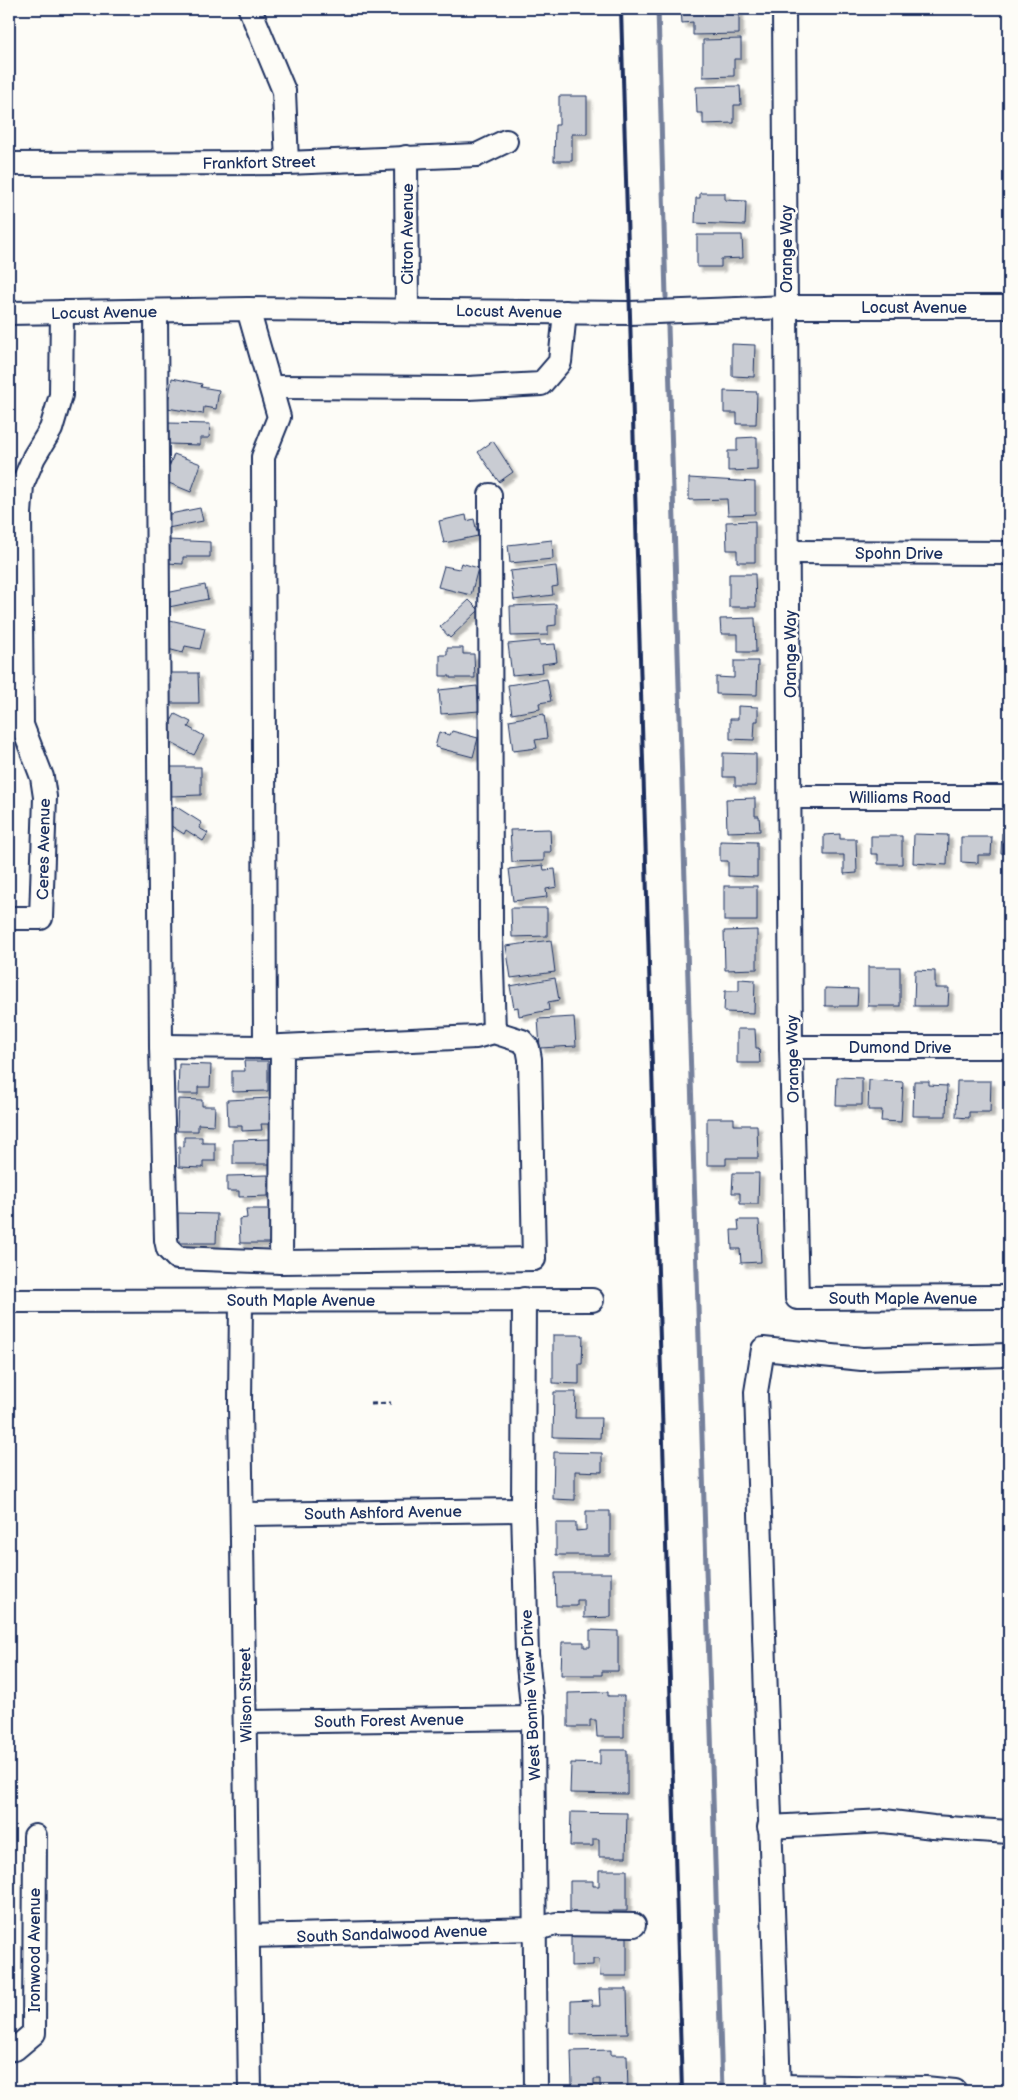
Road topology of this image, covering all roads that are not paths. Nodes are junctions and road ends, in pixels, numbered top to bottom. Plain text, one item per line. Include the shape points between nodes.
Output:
1 (250, 9) edge
2 (784, 9) edge
3 (506, 140) dead end
4 (406, 157) junction
5 (287, 163) junction
6 (9, 164) edge
7 (786, 307) junction
8 (1009, 307) edge
9 (248, 309) junction
10 (407, 310) junction
11 (156, 311) junction
12 (62, 312) junction
13 (565, 312) junction
14 (9, 313) edge
15 (271, 387) junction
16 (490, 495) dead end
17 (789, 552) junction
18 (1009, 553) edge
19 (790, 797) junction
20 (1009, 797) edge
21 (9, 918) edge
22 (494, 1032) junction
23 (160, 1046) junction
24 (274, 1047) junction
25 (1009, 1047) edge
26 (792, 1048) junction
27 (281, 1262) junction
28 (797, 1298) joint
29 (1009, 1298) edge
30 (524, 1299) junction
31 (242, 1300) junction
32 (592, 1300) dead end
33 (9, 1301) edge
34 (1009, 1355) edge
35 (523, 1510) junction
36 (242, 1514) junction
37 (533, 1718) junction
38 (245, 1722) junction
39 (770, 1827) junction
40 (1009, 1832) edge
41 (35, 1836) dead end
42 (634, 1925) dead end
43 (536, 1929) junction
44 (248, 1936) junction
45 (9, 2049) edge
46 (778, 2089) edge
47 (250, 2091) edge
48 (536, 2091) edge
49 (955, 2091) edge

1 - 5 street via 284,91
2 - 7 street, Orange Way
3 - 4 street, Frankfort Street via 477,155
4 - 5 street, Frankfort Street
4 - 10 street, Citron Avenue
5 - 6 street, Frankfort Street
7 - 8 street, Locust Avenue
7 - 13 street, Locust Avenue
7 - 17 street, Orange Way
9 - 10 street, Locust Avenue
9 - 11 street, Locust Avenue
9 - 15 street
10 - 13 street, Locust Avenue
11 - 12 street, Locust Avenue
11 - 23 street
12 - 14 street, Locust Avenue
12 - 21 street, Ceres Avenue via 61,395 51,429 22,485 20,514 22,725 42,777 45,798 42,918
13 - 15 street via 560,362 542,384 468,388
15 - 24 street via 279,416 263,457
16 - 22 street
17 - 18 street, Spohn Drive
17 - 19 street, Orange Way
19 - 20 street, Williams Road
19 - 26 street, Orange Way
22 - 24 street via 476,1037
22 - 27 street via 522,1041 530,1058 534,1259
23 - 24 street
23 - 27 street via 168,1249 176,1258 182,1259
24 - 27 street
25 - 26 street, Dumond Drive
26 - 28 street, Orange Way
28 - 29 street, South Maple Avenue
30 - 31 street, South Maple Avenue
30 - 32 street, South Maple Avenue
30 - 35 street, West Bonnie View Drive
31 - 33 street, South Maple Avenue
31 - 36 street, Wilson Street
34 - 39 street via 862,1359 763,1349 756,1392
35 - 36 street, South Ashford Avenue
35 - 37 street, West Bonnie View Drive via 527,1654
36 - 38 street, Wilson Street
37 - 38 street, South Forest Avenue
37 - 43 street, West Bonnie View Drive
38 - 44 street, Wilson Street
39 - 40 street via 884,1821
39 - 46 street
41 - 45 street, Ironwood Avenue via 34,2033 15,2049
42 - 43 street, South Sandalwood Avenue via 556,1924
43 - 44 street, South Sandalwood Avenue
43 - 48 street, West Bonnie View Drive
44 - 47 street, Wilson Street
46 - 49 street via 925,2088

